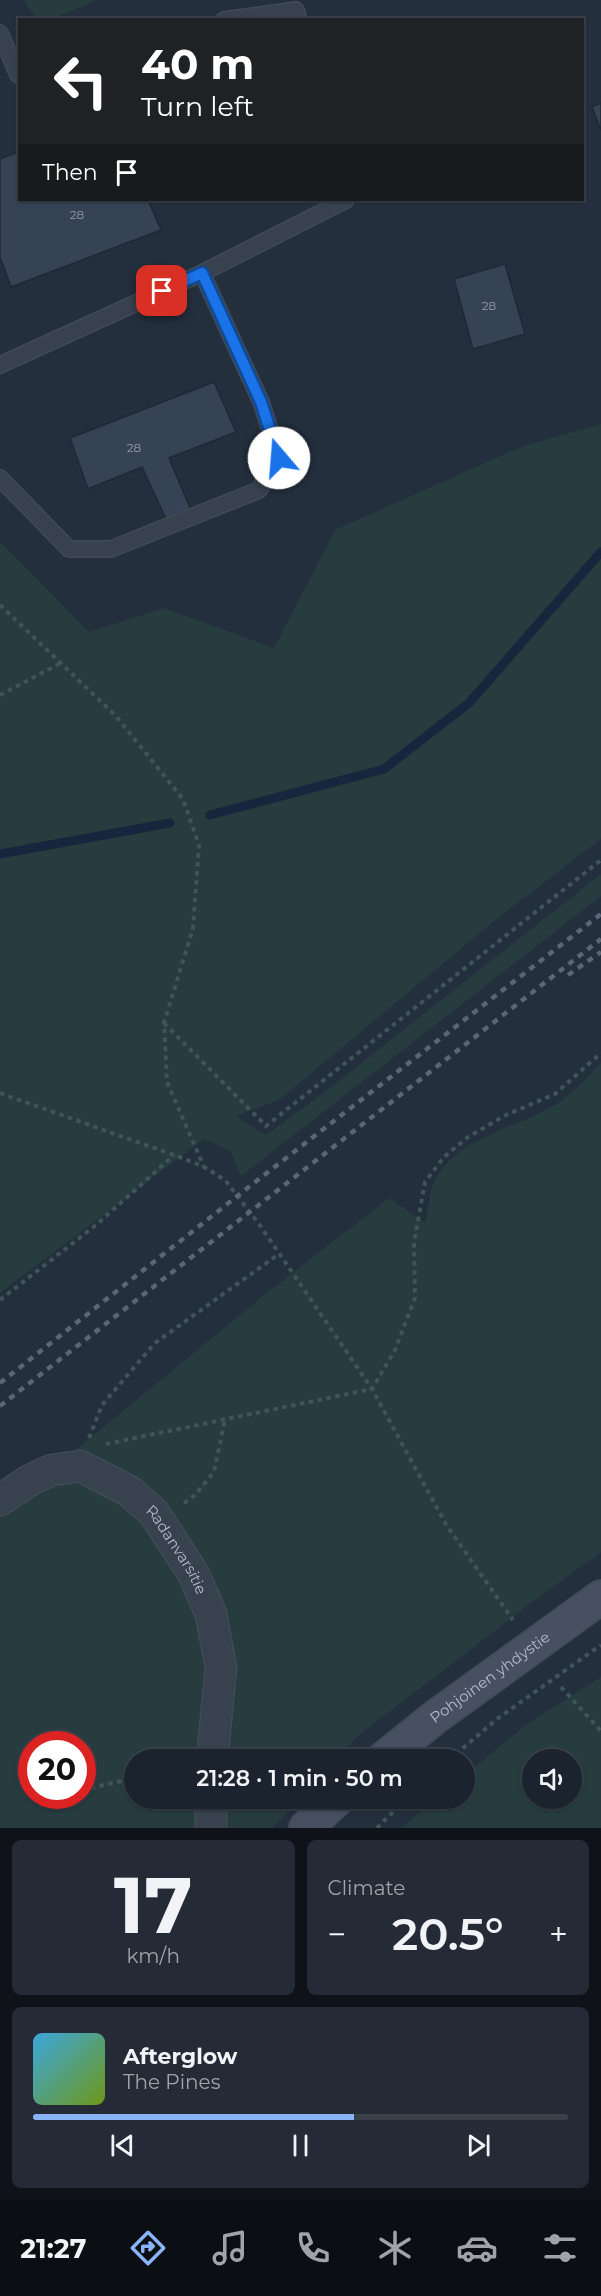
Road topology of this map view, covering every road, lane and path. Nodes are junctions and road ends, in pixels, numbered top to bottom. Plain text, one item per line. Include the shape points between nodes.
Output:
1 (238, 18) edge
2 (298, 18) edge
3 (0, 33) edge
4 (18, 75) edge
5 (344, 201) edge
6 (202, 273) junction
7 (0, 365) edge
8 (0, 478) edge
9 (0, 605) edge
10 (61, 663) junction
11 (0, 695) edge
12 (601, 860) edge
13 (164, 1023) junction
14 (601, 1053) edge
15 (0, 1093) edge
16 (174, 1155) junction
17 (204, 1167) junction
18 (279, 1254) junction
19 (0, 1300) edge
20 (372, 1389) junction
21 (225, 1419) junction
22 (83, 1457) junction
23 (0, 1500) edge
24 (160, 1522) junction
25 (601, 1597) edge
26 (513, 1620) dead end
27 (601, 1646) edge
28 (561, 1687) dead end
29 (601, 1731) edge
30 (213, 1749) edge
31 (396, 1749) edge
32 (462, 1749) edge
33 (124, 1780) edge
34 (96, 1787) edge
35 (211, 1809) edge
36 (326, 1809) edge
37 (396, 1809) edge
38 (211, 1828) edge
39 (306, 1828) edge
40 (377, 1828) edge

1 - 2 lane via 296,10
3 - 4 lane
5 - 6 lane
6 - 7 lane
6 - 8 lane via 261,402 279,458 260,490 111,549 69,549
9 - 10 path
10 - 11 path
10 - 13 path via 115,715 183,800 200,845 193,928
12 - 13 path via 266,1126
13 - 17 path via 167,1082
14 - 20 path via 555,1094 468,1137 444,1156 425,1182 414,1243 415,1298 395,1350
15 - 16 path
16 - 17 path
16 - 19 path via 96,1225
17 - 18 path via 225,1180
18 - 20 path
18 - 22 path via 155,1342 102,1405
20 - 21 path
20 - 26 path via 447,1526
21 - 22 path
21 - 24 path via 214,1472 195,1495
22 - 23 street via 30,1480
22 - 24 street, Radanvarsitie via 129,1491
24 - 30 street, Radanvarsitie via 194,1573 211,1614 221,1668
25 - 31 main road, Pohjoinen yhdystie
27 - 32 path via 497,1719
28 - 29 path
33 - 34 path
35 - 38 street
36 - 39 main road
37 - 40 path

